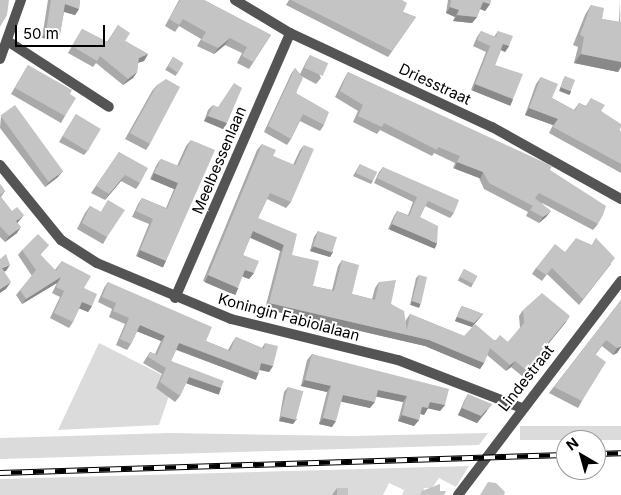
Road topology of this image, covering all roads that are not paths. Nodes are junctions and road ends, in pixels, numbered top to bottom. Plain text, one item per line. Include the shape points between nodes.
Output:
1 (21, 0) edge
2 (235, 0) edge
3 (290, 33) junction
4 (9, 42) junction
5 (0, 59) edge
6 (109, 107) dead end
7 (0, 165) edge
8 (621, 199) edge
9 (621, 281) edge
10 (175, 298) junction
11 (522, 408) junction
12 (458, 495) edge

1 - 4 street
2 - 3 street, Driesstraat
3 - 8 street, Driesstraat via 492,127
3 - 10 street, Meelbessenlaan
4 - 5 street
4 - 6 street
7 - 10 street, Koningin Fabiolalaan via 51,230 72,249
9 - 11 street, Lindestraat
10 - 11 street, Koningin Fabiolalaan via 231,319 398,360
11 - 12 street, Lindestraat

